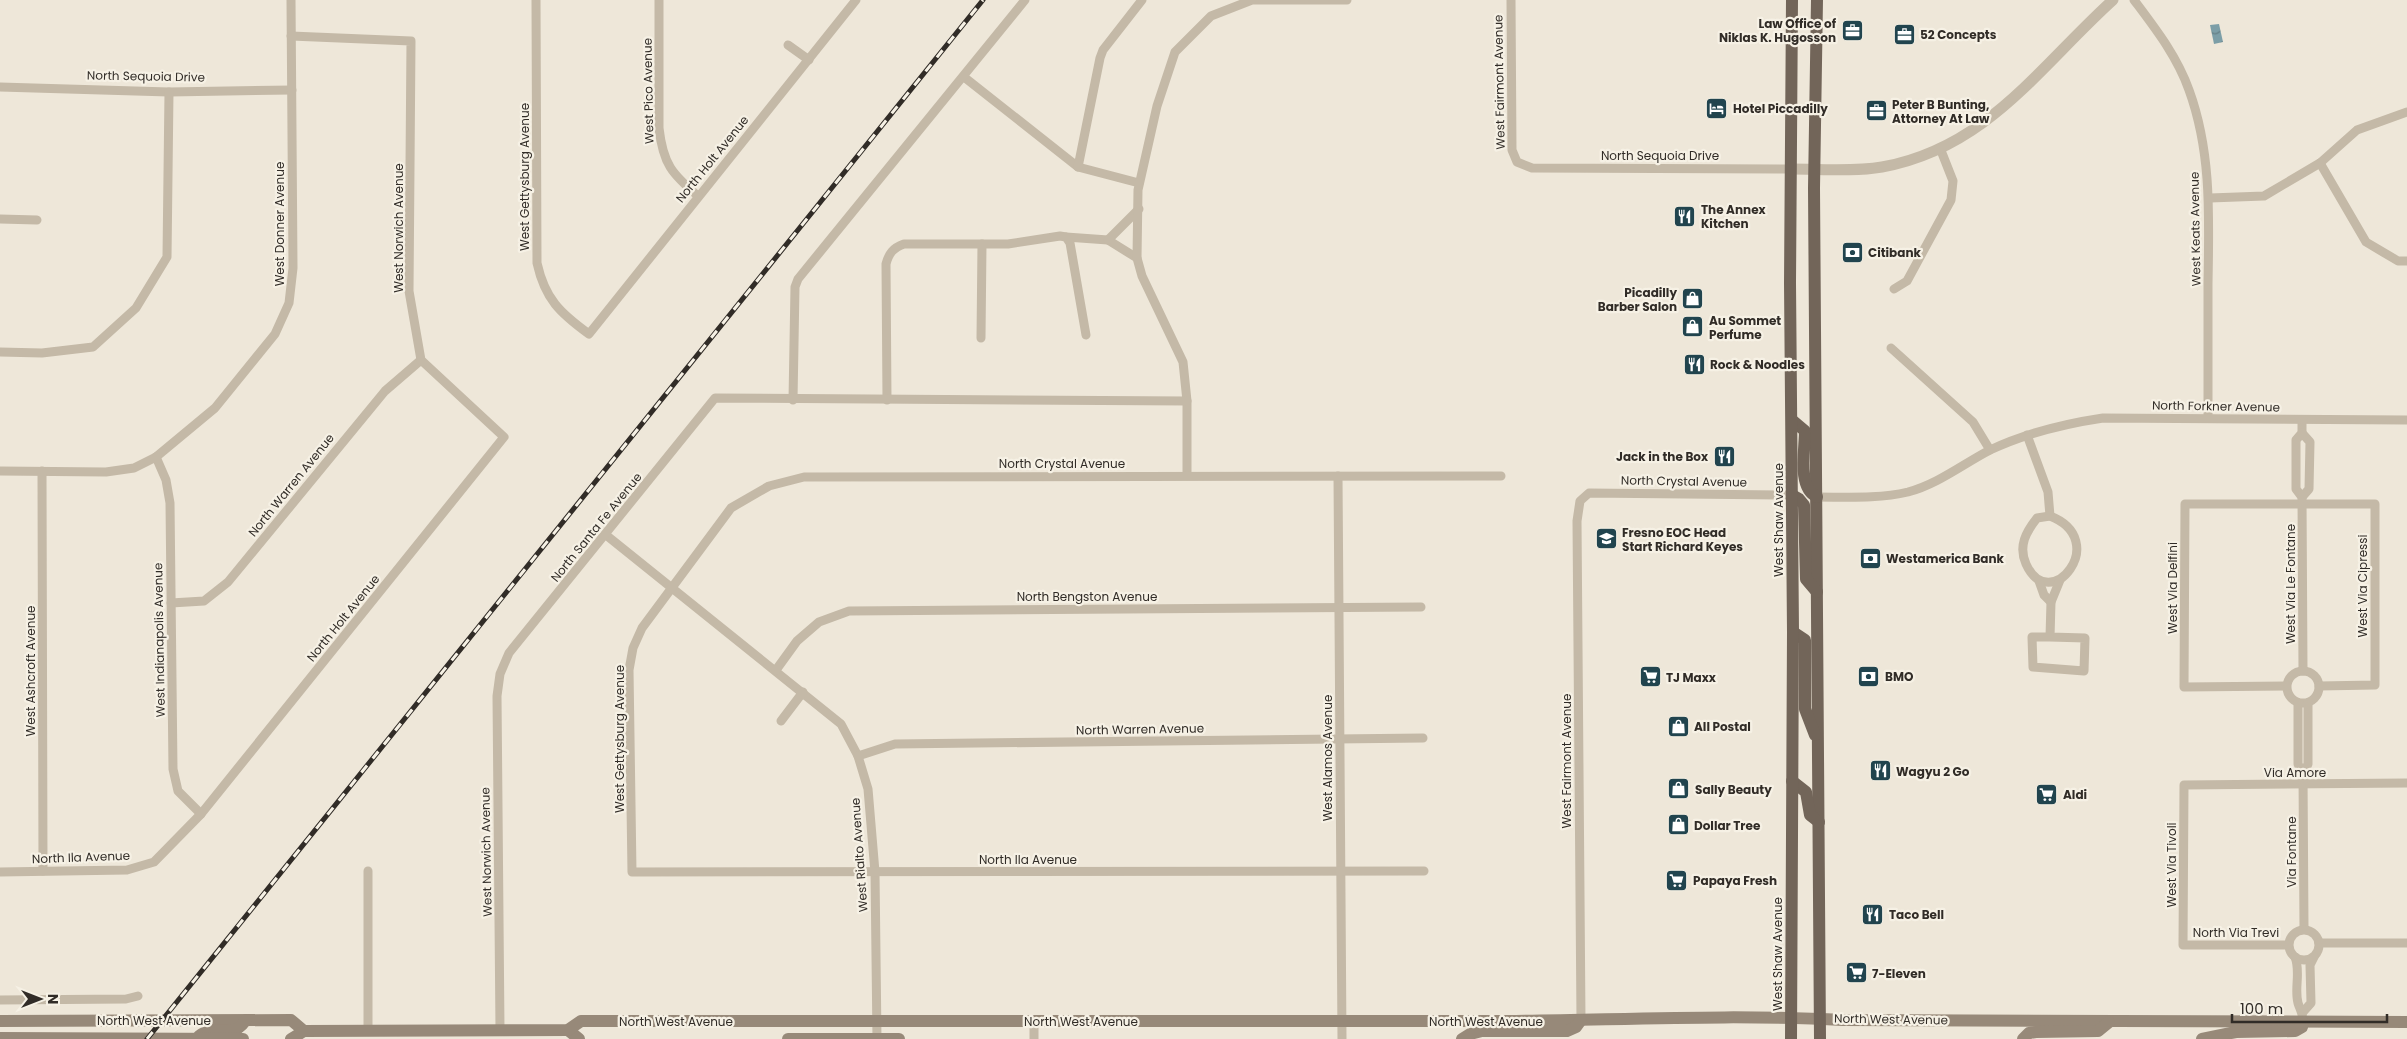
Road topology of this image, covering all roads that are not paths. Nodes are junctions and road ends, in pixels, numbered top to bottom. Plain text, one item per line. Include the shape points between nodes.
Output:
1 (290, 0) edge
2 (536, 0) edge
3 (658, 0) edge
4 (856, 0) edge
5 (1025, 0) edge
6 (1142, 0) edge
7 (1252, 0) edge
8 (1347, 0) edge
9 (1511, 0) edge
10 (1792, 0) edge
11 (1817, 0) edge
12 (2113, 0) edge
13 (2134, 0) edge
14 (291, 36) junction
15 (788, 45) dead end
16 (809, 60) junction
17 (964, 77) junction
18 (0, 87) edge
19 (292, 90) junction
20 (169, 92) junction
21 (2407, 112) edge
22 (1940, 148) junction
23 (1517, 162) joint
24 (2320, 163) junction
25 (1078, 167) junction
26 (1803, 169) junction
27 (1140, 183) junction
28 (698, 196) junction
29 (2210, 198) junction
30 (1140, 209) junction
31 (0, 219) edge
32 (37, 220) dead end
33 (1066, 237) junction
34 (1108, 240) junction
35 (982, 244) junction
36 (1137, 258) junction
37 (2407, 261) edge
38 (1894, 289) dead end
39 (589, 334) joint
40 (1086, 335) dead end
41 (981, 338) dead end
42 (1891, 348) dead end
43 (0, 352) edge
44 (421, 360) junction
45 (793, 400) junction
46 (887, 400) junction
47 (1187, 401) junction
48 (2208, 417) junction
49 (1792, 420) junction
50 (2302, 420) junction
51 (2407, 420) edge
52 (2302, 433) junction
53 (2027, 435) junction
54 (1990, 450) junction
55 (156, 457) junction
56 (2296, 467) junction
57 (2310, 467) junction
58 (0, 471) edge
59 (42, 471) junction
60 (1187, 475) junction
61 (1338, 476) junction
62 (1501, 476) dead end
63 (1792, 495) junction
64 (1817, 498) junction
65 (2302, 500) junction
66 (1580, 501) joint
67 (2050, 516) junction
68 (606, 535) junction
69 (2060, 580) junction
70 (2039, 581) junction
71 (672, 589) junction
72 (1817, 592) junction
73 (2052, 602) junction
74 (171, 603) junction
75 (1339, 607) junction
76 (1422, 607) dead end
77 (1794, 632) junction
78 (2050, 637) junction
79 (776, 670) junction
80 (2303, 671) junction
81 (500, 674) joint
82 (2286, 686) junction
83 (2319, 686) junction
84 (803, 692) junction
85 (2298, 703) junction
86 (2308, 703) junction
87 (781, 720) dead end
88 (1423, 738) dead end
89 (1340, 739) junction
90 (1819, 744) junction
91 (858, 756) junction
92 (2303, 774) junction
93 (1792, 781) junction
94 (2407, 783) edge
95 (2184, 785) joint
96 (2303, 785) junction
97 (201, 814) junction
98 (1819, 822) junction
99 (43, 871) junction
100 (368, 871) dead end
101 (1341, 871) junction
102 (1424, 871) dead end
103 (0, 872) edge
104 (632, 872) joint
105 (876, 872) junction
106 (2304, 929) junction
107 (2319, 943) junction
108 (2407, 943) edge
109 (2288, 944) junction
110 (2183, 945) joint
111 (2314, 956) junction
112 (2295, 958) junction
113 (2298, 993) junction
114 (2311, 993) junction
115 (138, 996) dead end
116 (0, 1000) edge
117 (1790, 1017) junction
118 (2303, 1017) junction
119 (1820, 1018) junction
120 (246, 1020) junction
121 (1034, 1020) junction
122 (1581, 1020) junction
123 (0, 1021) edge
124 (876, 1021) junction
125 (1342, 1021) junction
126 (2109, 1022) junction
127 (2407, 1022) edge
128 (368, 1030) junction
129 (500, 1030) junction
130 (436, 1034) edge
131 (568, 1034) edge
132 (304, 1035) edge
133 (0, 1038) edge
134 (196, 1038) edge
135 (214, 1039) edge
136 (243, 1039) edge
137 (291, 1039) edge
138 (580, 1039) edge
139 (788, 1039) edge
140 (877, 1039) edge
141 (899, 1039) edge
142 (1034, 1039) edge
143 (1342, 1039) edge
144 (1462, 1039) edge
145 (1791, 1039) edge
146 (1820, 1039) edge
147 (2023, 1039) edge
148 (2202, 1039) edge

1 - 14 street, West Donner Avenue
2 - 39 street, West Gettysburg Avenue via 537,263 541,283 550,300 566,318
3 - 28 street, West Pico Avenue via 662,149 675,176
4 - 16 street, North Holt Avenue
5 - 17 street
6 - 25 street via 1103,50
7 - 8 street
7 - 27 street via 1211,16 1175,52 1157,106
9 - 23 street, West Fairmont Avenue via 1512,150
10 - 26 main road, West Shaw Avenue
11 - 26 main road, West Shaw Avenue
12 - 22 street via 1997,114
13 - 29 street, West Keats Avenue via 2157,30 2189,88 2205,152
14 - 19 street, West Donner Avenue
14 - 44 street, West Norwich Avenue via 411,41 409,290
15 - 16 street
16 - 28 street, North Holt Avenue
17 - 25 street
17 - 45 street via 798,279 795,286
18 - 20 street, North Sequoia Drive
19 - 20 street, North Sequoia Drive
19 - 55 street, West Donner Avenue via 293,268 286,314 268,343 215,408
20 - 43 street via 167,257 136,308 94,347
21 - 24 street via 2357,130
22 - 26 street via 1882,167
22 - 38 street via 1953,181 1951,200 1907,281
23 - 26 street, North Sequoia Drive via 1532,168
24 - 29 street via 2264,196
24 - 37 street via 2366,242 2398,261
25 - 27 street
26 - 49 main road, West Shaw Avenue via 1790,283
26 - 64 main road, West Shaw Avenue
27 - 30 street
28 - 39 street, North Holt Avenue
29 - 48 street, West Keats Avenue
30 - 34 street
30 - 36 street via 1136,228
31 - 32 street
33 - 34 street
33 - 35 street
33 - 40 street via 1070,243
34 - 36 street
35 - 41 street
35 - 46 street via 904,244 889,254 886,264
36 - 47 street via 1142,276 1183,362
42 - 54 street via 1969,419
44 - 74 street, North Warren Avenue via 385,391 228,582 204,601
44 - 97 street, North Holt Avenue via 504,437
45 - 46 street
45 - 68 street, North Santa Fe Avenue via 715,398
46 - 47 street
47 - 60 street
48 - 50 street, North Forkner Avenue
48 - 53 street, North Forkner Avenue via 2103,418 2061,424
49 - 63 main road, West Shaw Avenue
49 - 64 main road via 1805,431 1806,485
50 - 51 street, North Forkner Avenue
50 - 52 street, West Via Le Fontane
52 - 56 street, West Via Le Fontane via 2296,440
52 - 57 street, West Via Le Fontane via 2310,442
53 - 54 street, North Forkner Avenue
53 - 67 street via 2048,492
54 - 64 street, North Forkner Avenue via 1939,479 1910,491 1874,497
55 - 59 street via 134,468 106,472
55 - 74 street, West Indianapolis Avenue via 169,497
56 - 57 street
56 - 65 street, West Via Le Fontane via 2296,490
57 - 65 street, West Via Le Fontane via 2309,489
58 - 59 street
59 - 99 street, West Ashcroft Avenue
60 - 61 street, North Crystal Avenue
60 - 71 street, North Crystal Avenue via 804,477 769,486 731,508
61 - 62 street, North Crystal Avenue
61 - 75 street, West Alamos Avenue
63 - 66 street, North Crystal Avenue via 1589,493
63 - 72 main road via 1799,498 1804,506 1806,579
63 - 77 main road, West Shaw Avenue
64 - 72 main road, West Shaw Avenue
65 - 80 street, West Via Le Fontane
65 - 82 street, West Via Delfini via 2185,504 2184,687
65 - 83 street, West Via Cipressi via 2375,504 2375,685
66 - 122 street, West Fairmont Avenue via 1577,521
67 - 69 street via 2072,531 2076,542 2075,562
67 - 70 street via 2037,518 2026,532 2023,543 2025,562
68 - 71 street, West Rialto Avenue
68 - 81 street, North Santa Fe Avenue via 509,653
69 - 70 street via 2052,583
69 - 73 street
70 - 73 street via 2044,595
71 - 79 street, West Rialto Avenue
71 - 104 street, West Gettysburg Avenue via 642,628 633,648 629,670
72 - 90 main road, West Shaw Avenue
73 - 78 street
74 - 97 street, West Indianapolis Avenue via 174,778 182,796
75 - 76 street, North Bengston Avenue
75 - 79 street, North Bengston Avenue via 849,611 819,622 797,641
75 - 89 street, West Alamos Avenue
77 - 90 main road via 1805,640 1806,709
77 - 93 main road, West Shaw Avenue
78 - 78 street via 2084,638 2084,671 2033,666 2032,638
79 - 84 street, West Rialto Avenue
80 - 82 street via 2290,677
80 - 83 street via 2316,677
81 - 129 street, West Norwich Avenue via 497,696
82 - 85 street via 2289,697
83 - 86 street via 2316,697
84 - 87 street
84 - 91 street, West Rialto Avenue via 841,724
85 - 86 street
85 - 92 street, Via Fontane via 2298,764
86 - 92 street, Via Fontane via 2308,764
88 - 89 street, North Warren Avenue
89 - 91 street, North Warren Avenue via 895,744
89 - 101 street, West Alamos Avenue
90 - 98 main road, West Shaw Avenue
91 - 105 street, West Rialto Avenue via 868,789
92 - 96 street, Via Fontane
93 - 98 main road via 1806,792 1810,815
93 - 117 main road, West Shaw Avenue
94 - 96 street, Via Amore
95 - 96 street, Via Amore
95 - 110 street, West Via Tivoli
96 - 106 street, Via Fontane
97 - 99 street, North Ila Avenue via 154,862 126,870
98 - 119 main road, West Shaw Avenue
99 - 103 street, North Ila Avenue
100 - 128 street
101 - 102 street, North Ila Avenue
101 - 105 street, North Ila Avenue
101 - 125 street, West Alamos Avenue
104 - 105 street, North Ila Avenue
105 - 124 street, West Rialto Avenue
106 - 107 street via 2314,934
106 - 109 street via 2292,935
107 - 108 street
107 - 111 street
109 - 110 street, North Via Trevi
109 - 112 street
111 - 112 street via 2304,960
111 - 114 street via 2310,965
112 - 113 street
113 - 114 street
113 - 118 street
114 - 118 street via 2311,1003
115 - 116 street via 126,999
117 - 119 main road, North West Avenue
117 - 122 main road, North West Avenue
117 - 145 main road, West Shaw Avenue
118 - 126 main road, North West Avenue
118 - 127 main road, North West Avenue
118 - 148 main road via 2302,1026 2295,1031 2236,1032
119 - 126 main road, North West Avenue
119 - 146 main road, West Shaw Avenue
120 - 123 main road, North West Avenue
120 - 132 main road, North West Avenue via 291,1020
120 - 134 main road via 236,1029 204,1031
121 - 124 main road, North West Avenue
121 - 125 main road, North West Avenue
121 - 142 street
122 - 125 main road, North West Avenue
122 - 144 main road via 1576,1027 1567,1030 1482,1032
124 - 131 main road, North West Avenue via 581,1021
124 - 140 street, West Rialto Avenue
125 - 143 street, West Alamos Avenue
126 - 147 main road via 2098,1031 2036,1032
128 - 130 main road, North West Avenue
128 - 132 main road, North West Avenue
129 - 130 main road, North West Avenue
129 - 131 main road, North West Avenue
131 - 138 main road
132 - 137 main road
133 - 134 main road, North West Avenue
134 - 135 main road, North West Avenue
135 - 136 main road, North West Avenue
139 - 140 main road
140 - 141 main road

